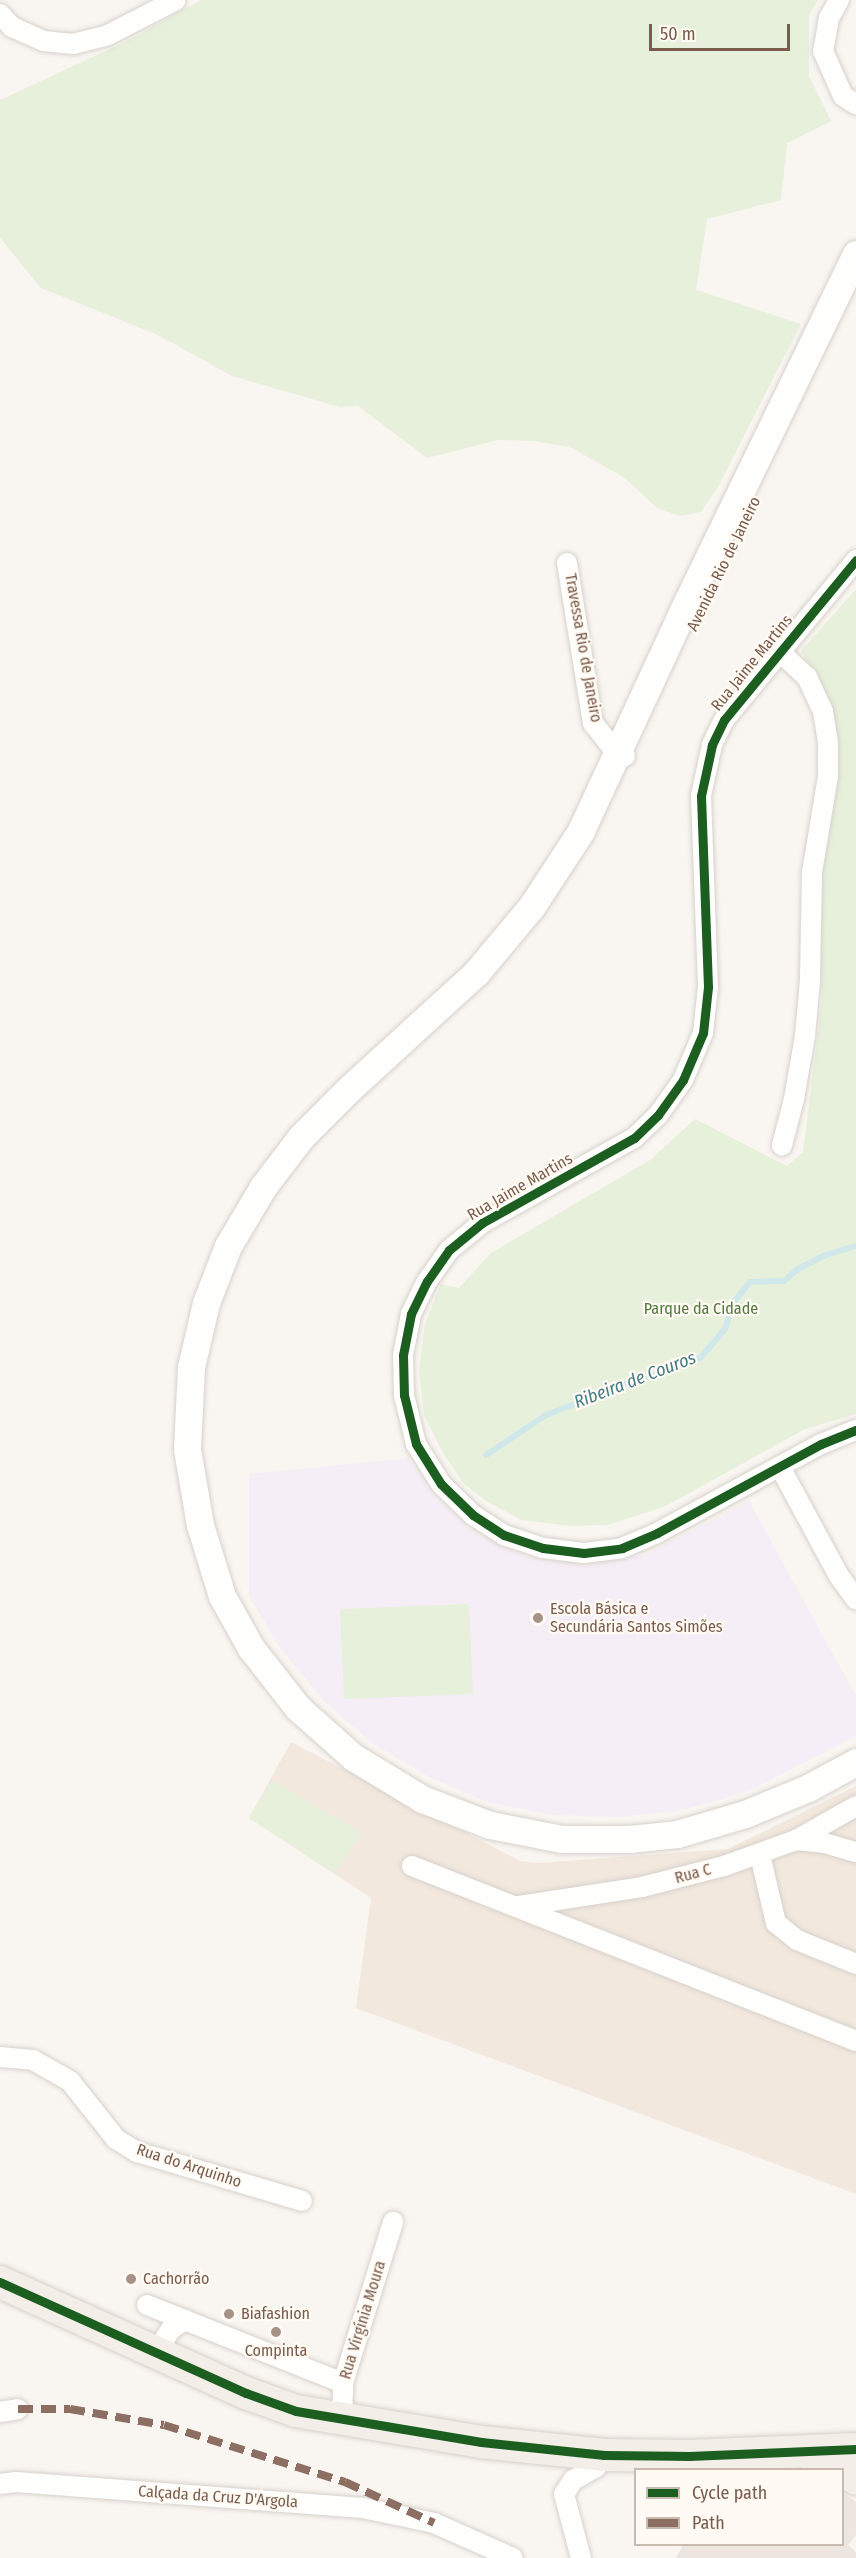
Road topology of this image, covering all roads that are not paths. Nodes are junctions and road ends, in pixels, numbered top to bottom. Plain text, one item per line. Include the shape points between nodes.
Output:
1 (176, 0) edge
2 (839, 0) edge
3 (0, 14) edge
4 (856, 104) edge
5 (856, 254) edge
6 (856, 291) edge
7 (856, 560) edge
8 (567, 563) dead end
9 (780, 652) junction
10 (621, 754) junction
11 (782, 1145) dead end
12 (856, 1430) edge
13 (780, 1467) junction
14 (856, 1599) edge
15 (856, 1762) edge
16 (856, 1806) edge
17 (796, 1840) junction
18 (856, 1852) edge
19 (760, 1855) junction
20 (412, 1866) dead end
21 (519, 1906) junction
22 (856, 1964) edge
23 (856, 2041) edge
24 (0, 2057) edge
25 (303, 2201) dead end
26 (393, 2222) dead end
27 (0, 2282) edge
28 (147, 2305) dead end
29 (185, 2320) junction
30 (156, 2352) junction
31 (343, 2383) junction
32 (342, 2420) junction
33 (856, 2449) edge
34 (802, 2450) junction
35 (604, 2455) junction
36 (841, 2468) edge
37 (844, 2470) edge
38 (856, 2480) edge
39 (0, 2484) edge
40 (513, 2558) edge
41 (581, 2558) edge

1 - 3 street via 108,35 73,44 44,41 12,27
2 - 4 street via 829,18 823,51 843,96
5 - 10 street
6 - 10 street, Avenida Rio de Janeiro via 707,602
7 - 9 street, Rua Jaime Martins
8 - 10 street, Travessa Rio de Janeiro via 593,723
9 - 11 street via 807,677 822,711 828,744 828,776 812,873 805,1036
9 - 13 street, Rua Jaime Martins via 724,720 712,745 701,796 708,987 703,1033 683,1080 658,1115 634,1138 482,1223 449,1250 427,1281 411,1314 403,1355 404,1395 416,1444 441,1484 473,1515 504,1535 543,1548 584,1553 622,1548
10 - 15 street, Avenida Rio de Janeiro via 581,831 532,906 476,973 301,1137 263,1187 228,1246 206,1302 191,1367 187,1449 200,1525 222,1596 251,1648 298,1708 353,1757 422,1799 490,1825 562,1839 677,1834 745,1815
12 - 13 street, Rua Jaime Martins
13 - 14 street via 839,1576
16 - 17 street, Rua C
17 - 18 street
17 - 19 street, Rua C
19 - 21 street, Rua C via 642,1887
19 - 22 street via 776,1923 797,1941
20 - 21 street
21 - 23 street
24 - 25 street, Rua do Arquinho via 33,2060 70,2081 116,2139 137,2151
26 - 31 street, Rua Virgínia Moura
27 - 30 main road
28 - 29 street
29 - 30 street via 171,2329
29 - 31 street
30 - 32 main road via 246,2393 296,2411
31 - 32 street, Rua Virgínia Moura
32 - 35 main road via 481,2442
33 - 34 main road
34 - 35 main road via 689,2456
34 - 36 main road
35 - 41 street via 596,2467 573,2480 564,2494
37 - 38 main road
39 - 40 street, Calçada da Cruz D'Argola via 336,2505 394,2513 434,2523

